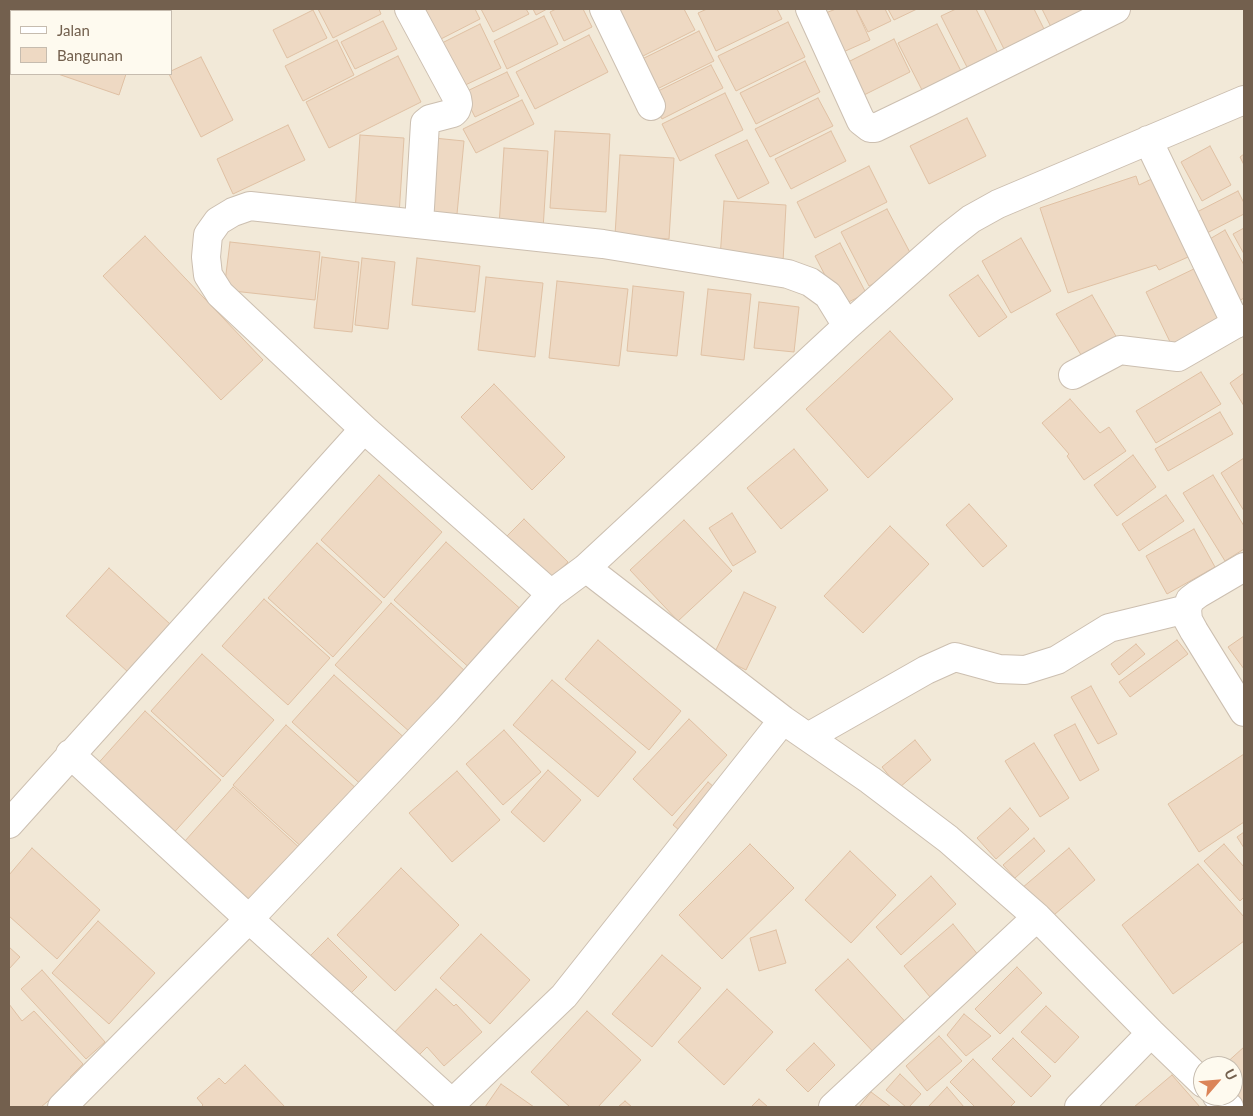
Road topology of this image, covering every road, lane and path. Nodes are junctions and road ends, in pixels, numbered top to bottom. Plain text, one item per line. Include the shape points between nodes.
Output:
1 (409, 9) edge
2 (604, 9) edge
3 (810, 9) edge
4 (1116, 9) edge
5 (1244, 100) edge
6 (651, 106) dead end
7 (1148, 140) junction
8 (419, 224) junction
9 (1240, 322) edge
10 (846, 326) junction
11 (1073, 375) dead end
12 (364, 429) junction
13 (1244, 567) edge
14 (586, 568) junction
15 (551, 594) junction
16 (1187, 609) junction
17 (1244, 712) edge
18 (783, 720) junction
19 (808, 737) junction
20 (70, 754) junction
21 (9, 824) edge
22 (1037, 917) junction
23 (248, 919) junction
24 (1150, 1033) junction
25 (1193, 1074) edge
26 (450, 1105) edge
27 (62, 1107) edge
28 (833, 1107) edge
29 (1079, 1107) edge

1 - 8 street via 458,104 452,113 426,123
2 - 6 street
3 - 4 street via 861,121 870,128
5 - 7 street
7 - 9 street
7 - 10 street via 970,219
8 - 10 street via 603,244 788,274 810,282 828,295
8 - 12 street via 250,206 218,221 208,235 208,275 220,294
9 - 11 street via 1178,357 1120,350
10 - 14 street
12 - 15 street
12 - 20 street
13 - 16 street via 1198,594 1190,600
14 - 15 street
14 - 18 street
15 - 23 street via 447,710
16 - 17 street via 1194,631
16 - 19 street via 1109,628 1057,660 1025,670 998,669 955,657
18 - 19 street
18 - 26 street via 564,996
19 - 22 street via 948,839
20 - 21 street
20 - 23 street
22 - 24 street
22 - 28 street
23 - 26 street
23 - 27 street
24 - 25 street
24 - 29 street

